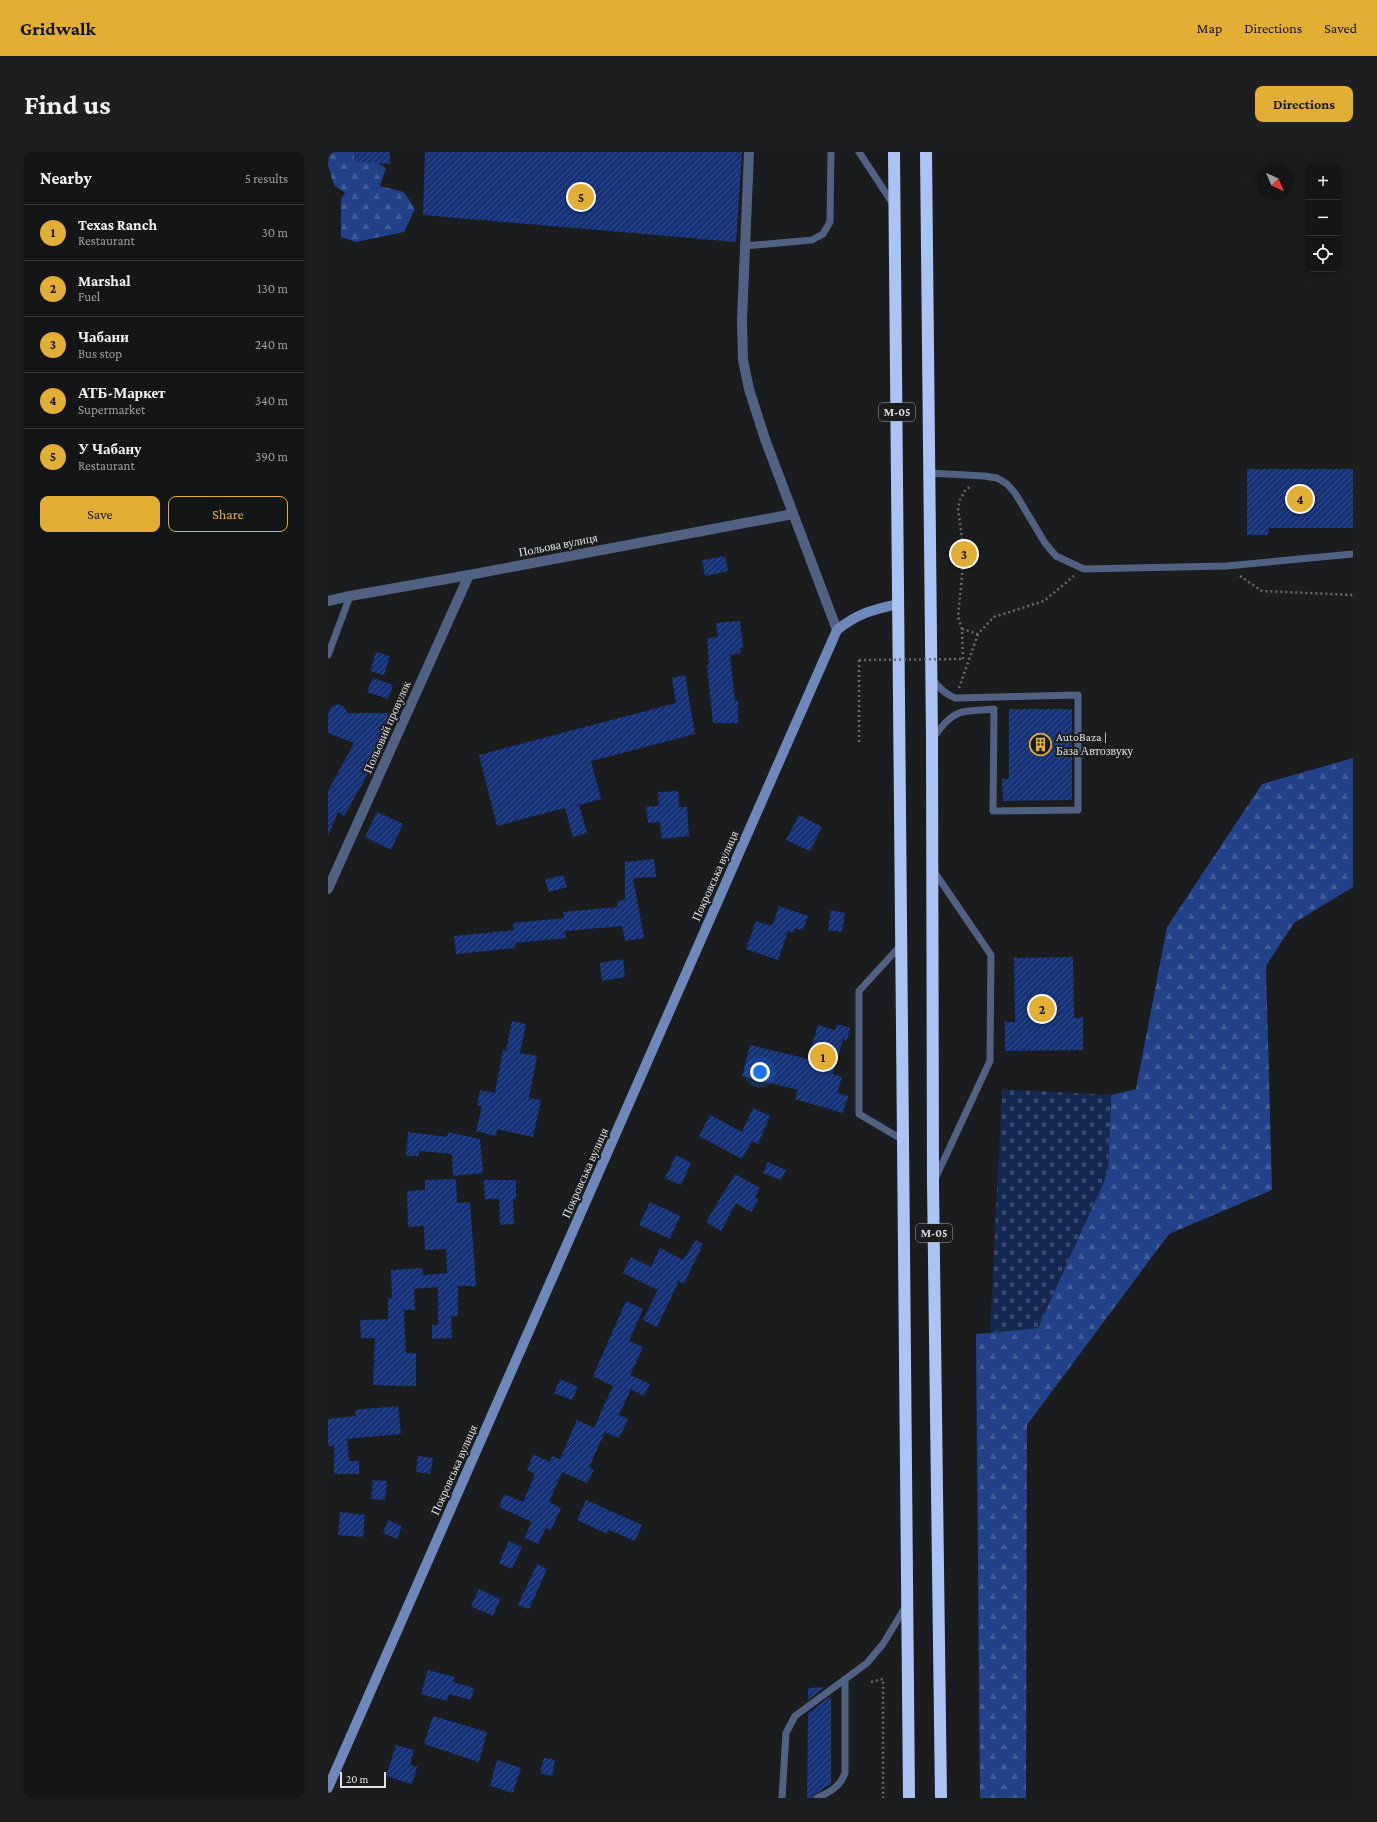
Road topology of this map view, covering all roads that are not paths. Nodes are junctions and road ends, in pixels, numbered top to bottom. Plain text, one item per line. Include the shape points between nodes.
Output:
1 (749, 152) edge
2 (831, 152) edge
3 (859, 152) edge
4 (894, 152) edge
5 (926, 152) edge
6 (895, 207) junction
7 (744, 246) junction
8 (929, 473) junction
9 (793, 514) junction
10 (1353, 554) edge
11 (469, 575) junction
12 (350, 596) junction
13 (328, 601) edge
14 (898, 604) junction
15 (837, 630) junction
16 (328, 655) edge
17 (931, 678) junction
18 (932, 738) junction
19 (933, 869) junction
20 (328, 889) edge
21 (901, 945) junction
22 (903, 1140) junction
23 (934, 1183) junction
24 (907, 1604) junction
25 (845, 1680) junction
26 (328, 1788) edge
27 (782, 1798) edge
28 (817, 1798) edge
29 (909, 1798) edge
30 (941, 1798) edge

1 - 7 street
2 - 7 lane via 830,222 823,234 812,240
3 - 6 lane
4 - 6 highway, М-05
5 - 8 highway, М-05
6 - 14 highway, М-05
7 - 9 street via 743,360 751,396
8 - 10 lane via 997,478 1007,484 1044,543 1056,556 1084,569 1226,566
8 - 17 highway, М-05
9 - 11 street, Польова вулиця
9 - 15 street
11 - 12 street, Польова вулиця
11 - 20 street, Польовий провулок
12 - 13 street, Польова вулиця
12 - 16 lane
14 - 15 street, Покровська вулиця via 853,617
14 - 21 highway, М-05
15 - 26 street, Покровська вулиця
17 - 18 highway, М-05
17 - 18 lane via 939,688 955,698 1078,695 1078,810 993,811 994,709 959,712 950,717
18 - 19 highway, М-05
19 - 23 highway, М-05
19 - 23 lane via 991,955 990,1061
21 - 22 highway, М-05
21 - 22 lane via 859,991 859,1114
22 - 24 highway, М-05
23 - 30 highway, М-05
24 - 25 lane via 883,1644 867,1663
24 - 29 highway, М-05
25 - 27 lane via 795,1716 786,1733
25 - 28 lane via 845,1773 842,1782

